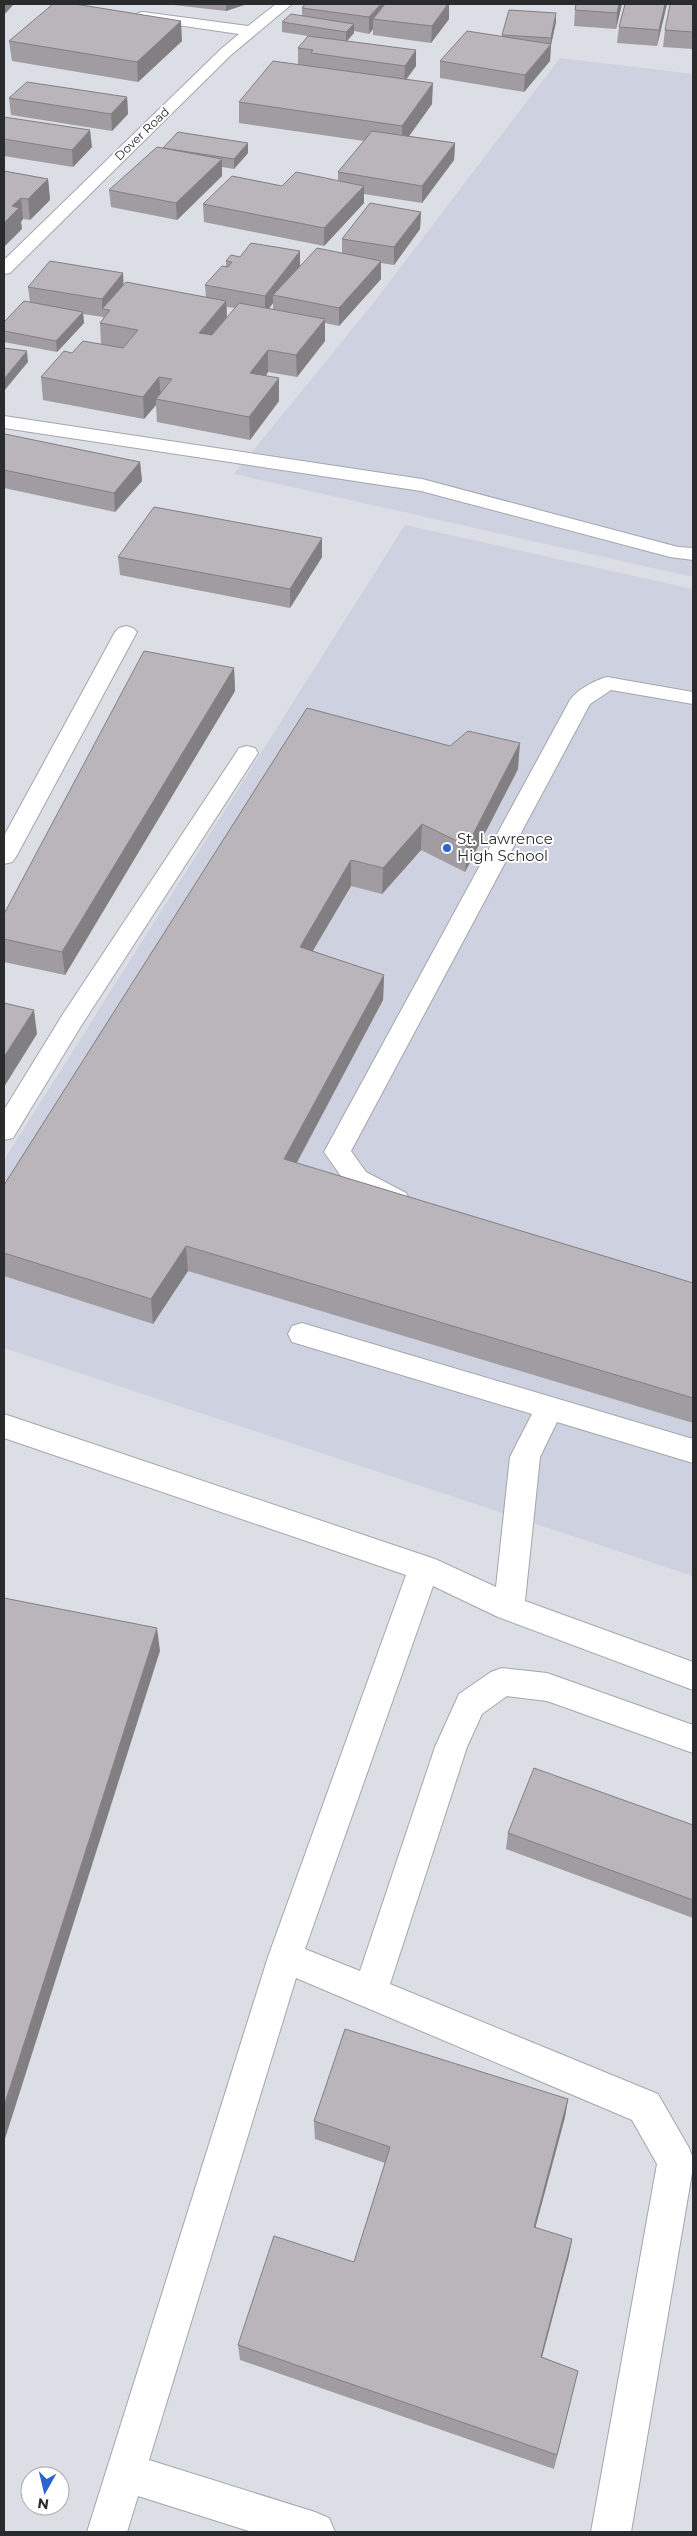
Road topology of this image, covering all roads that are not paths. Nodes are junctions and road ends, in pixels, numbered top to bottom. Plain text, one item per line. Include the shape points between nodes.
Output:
1 (285, 4) edge
2 (125, 13) edge
3 (250, 31) junction
4 (4, 269) edge
5 (4, 422) edge
6 (693, 554) edge
7 (126, 632) dead end
8 (693, 698) edge
9 (247, 753) dead end
10 (4, 857) edge
11 (4, 1131) edge
12 (421, 1208) edge
13 (302, 1334) dead end
14 (549, 1408) junction
15 (4, 1426) edge
16 (693, 1451) edge
17 (424, 1568) junction
18 (509, 1608) junction
19 (693, 1676) edge
20 (693, 1739) edge
21 (285, 1957) junction
22 (370, 1993) junction
23 (124, 2472) junction
24 (107, 2532) edge
25 (315, 2532) edge
26 (611, 2532) edge

1 - 3 street, Dover Road
2 - 3 street
3 - 4 street, Dover Road
5 - 6 street via 422,485 677,553
7 - 10 street
8 - 12 street via 607,683 581,700 353,1119 337,1152 357,1179 390,1197
9 - 11 street via 72,1020
13 - 14 street
14 - 16 street
14 - 18 street via 525,1457
15 - 17 street
17 - 18 street
17 - 21 street
18 - 19 street
20 - 22 street via 547,1687 502,1682 470,1704 451,1747
21 - 22 street
21 - 23 street
22 - 26 street via 645,2107 676,2161
23 - 24 street
23 - 25 street

